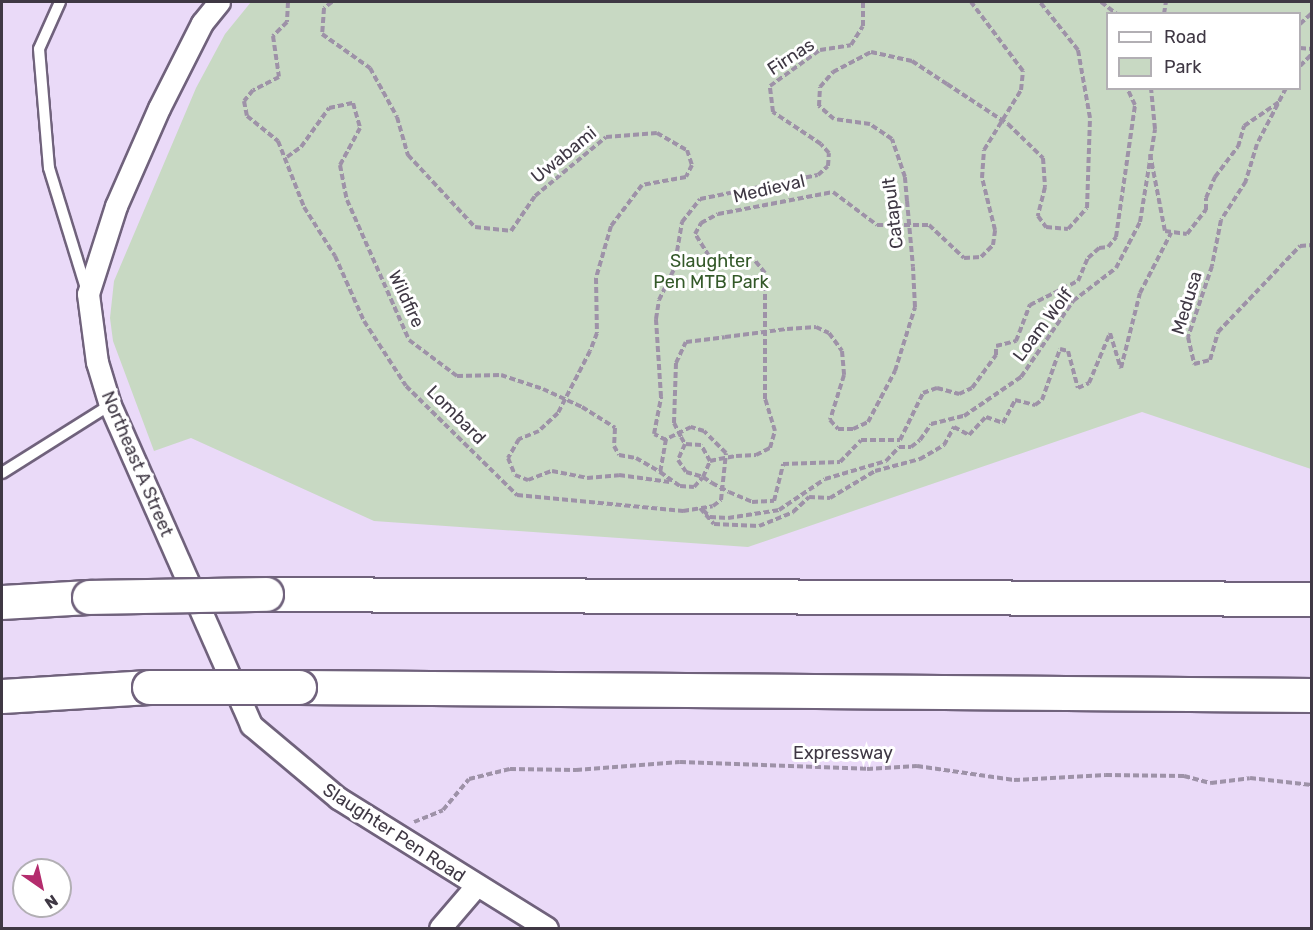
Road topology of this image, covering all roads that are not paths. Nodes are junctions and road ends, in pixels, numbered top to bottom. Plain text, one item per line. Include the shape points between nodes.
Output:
1 (60, 2) edge
2 (219, 2) edge
3 (88, 294) junction
4 (110, 405) junction
5 (2, 473) edge
6 (1311, 599) edge
7 (2, 602) edge
8 (1311, 695) edge
9 (2, 696) edge
10 (250, 724) joint
11 (476, 886) junction
12 (440, 928) edge
13 (547, 928) edge

1 - 3 lane via 39,49 49,168
2 - 3 street, Northeast A Street via 202,23 159,108 116,206
3 - 4 street, Northeast A Street via 97,362
4 - 5 lane
4 - 10 street, Northeast A Street
6 - 7 highway, bridge via 266,594
8 - 9 highway, bridge via 149,687
10 - 11 street, Slaughter Pen Road via 338,798
11 - 12 street
11 - 13 street, Slaughter Pen Road

